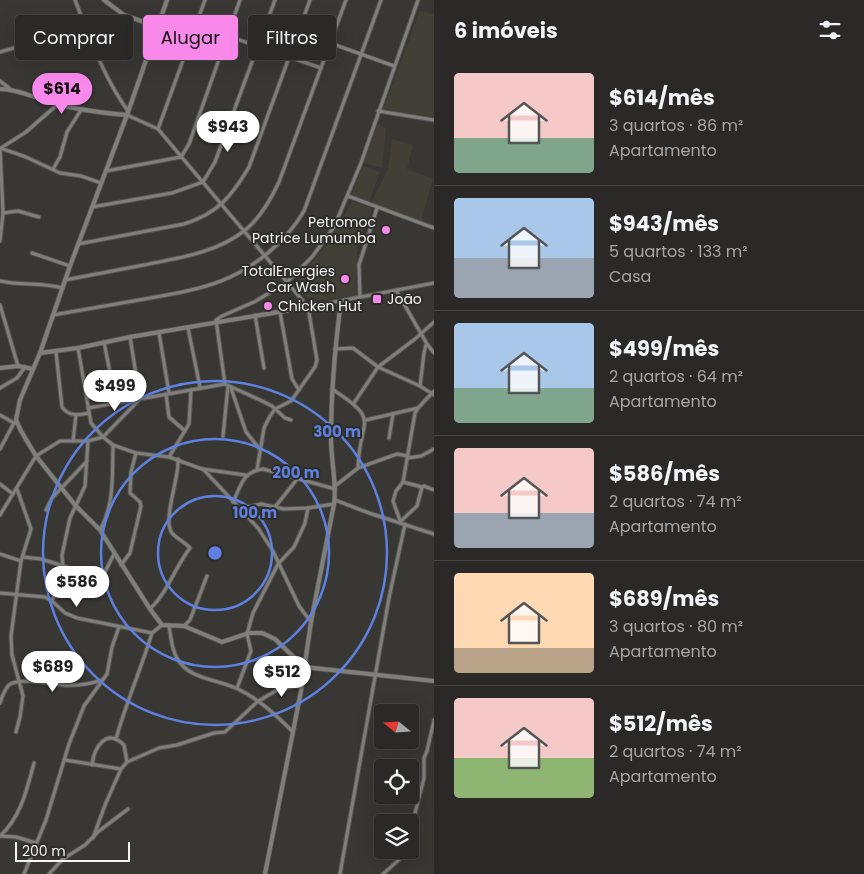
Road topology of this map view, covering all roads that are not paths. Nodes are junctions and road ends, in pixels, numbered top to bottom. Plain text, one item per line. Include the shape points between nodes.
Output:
1 (75, 0) edge
2 (104, 0) edge
3 (167, 0) edge
4 (206, 0) edge
5 (240, 0) edge
6 (274, 0) edge
7 (310, 0) edge
8 (346, 0) edge
9 (381, 0) edge
10 (418, 0) edge
11 (124, 14) junction
12 (81, 15) edge
13 (121, 15) edge
14 (162, 15) edge
15 (200, 15) edge
16 (235, 15) edge
17 (269, 15) edge
18 (305, 15) edge
19 (143, 21) edge
20 (336, 27) edge
21 (336, 45) edge
22 (15, 47) edge
23 (0, 52) edge
24 (361, 54) junction
25 (100, 60) edge
26 (146, 60) edge
27 (183, 60) edge
28 (219, 60) edge
29 (253, 60) edge
30 (289, 60) edge
31 (298, 60) edge
32 (324, 60) edge
33 (394, 66) junction
34 (321, 68) junction
35 (0, 81) edge
36 (9, 88) junction
37 (0, 89) edge
38 (58, 104) junction
39 (81, 110) junction
40 (378, 111) junction
41 (127, 113) junction
42 (434, 120) edge
43 (158, 129) junction
44 (0, 148) edge
45 (181, 157) junction
46 (53, 170) junction
47 (106, 171) junction
48 (203, 182) junction
49 (101, 183) junction
50 (348, 196) junction
51 (222, 204) junction
52 (92, 207) junction
53 (378, 208) junction
54 (4, 213) junction
55 (39, 217) dead end
56 (434, 228) edge
57 (244, 232) junction
58 (0, 239) edge
59 (78, 244) junction
60 (32, 253) dead end
61 (264, 255) junction
62 (70, 266) junction
63 (65, 280) junction
64 (0, 281) edge
65 (287, 282) junction
66 (434, 283) edge
67 (62, 288) junction
68 (396, 290) junction
69 (360, 297) junction
70 (341, 301) junction
71 (0, 305) edge
72 (308, 307) junction
73 (280, 312) junction
74 (53, 315) junction
75 (254, 315) junction
76 (0, 322) edge
77 (434, 322) edge
78 (216, 323) junction
79 (5, 326) junction
80 (188, 328) junction
81 (159, 333) junction
82 (421, 334) junction
83 (130, 337) junction
84 (104, 342) junction
85 (427, 344) junction
86 (78, 348) junction
87 (334, 349) junction
88 (56, 352) junction
89 (40, 353) junction
90 (434, 353) edge
91 (18, 366) junction
92 (25, 367) junction
93 (378, 367) junction
94 (0, 368) edge
95 (33, 368) junction
96 (264, 368) dead end
97 (228, 385) junction
98 (420, 386) junction
99 (200, 387) junction
100 (0, 388) edge
101 (332, 389) junction
102 (191, 390) junction
103 (299, 390) junction
104 (168, 393) junction
105 (433, 393) edge
106 (140, 399) junction
107 (116, 403) junction
108 (354, 403) junction
109 (88, 408) junction
110 (418, 408) junction
111 (275, 409) junction
112 (89, 413) junction
113 (393, 414) junction
114 (0, 415) edge
115 (76, 415) junction
116 (291, 420) dead end
117 (366, 420) junction
118 (15, 423) junction
119 (185, 431) junction
120 (223, 436) dead end
121 (103, 437) junction
122 (389, 438) dead end
123 (73, 441) junction
124 (88, 441) junction
125 (113, 444) junction
126 (259, 448) junction
127 (0, 449) edge
128 (434, 449) edge
129 (136, 452) junction
130 (36, 456) junction
131 (169, 457) junction
132 (408, 457) junction
133 (178, 459) junction
134 (87, 461) junction
135 (202, 468) junction
136 (358, 468) junction
137 (256, 470) junction
138 (245, 475) junction
139 (298, 478) junction
140 (403, 482) junction
141 (0, 484) edge
142 (422, 487) junction
143 (16, 488) junction
144 (60, 488) junction
145 (336, 488) junction
146 (434, 490) edge
147 (13, 494) junction
148 (334, 502) junction
149 (233, 503) junction
150 (75, 506) junction
151 (275, 507) junction
152 (238, 508) junction
153 (308, 508) junction
154 (46, 510) dead end
155 (0, 515) edge
156 (402, 523) junction
157 (100, 530) junction
158 (434, 534) edge
159 (0, 554) edge
160 (114, 554) junction
161 (23, 557) junction
162 (21, 561) junction
163 (278, 564) junction
164 (121, 565) junction
165 (63, 567) junction
166 (207, 576) dead end
167 (0, 593) edge
168 (16, 594) junction
169 (52, 601) junction
170 (150, 609) junction
171 (311, 622) junction
172 (162, 625) junction
173 (169, 625) junction
174 (184, 626) junction
175 (119, 627) junction
176 (152, 633) junction
177 (247, 634) junction
178 (304, 667) junction
179 (376, 675) junction
180 (103, 679) junction
181 (434, 681) edge
182 (20, 682) junction
183 (302, 685) junction
184 (237, 688) junction
185 (257, 702) junction
186 (0, 703) edge
187 (434, 720) edge
188 (16, 732) dead end
189 (293, 732) junction
190 (116, 740) junction
191 (65, 760) junction
192 (127, 762) junction
193 (34, 763) dead end
194 (92, 765) junction
195 (121, 769) junction
196 (128, 809) dead end
197 (415, 814) edge
198 (0, 836) edge
199 (93, 838) junction
200 (36, 843) junction
201 (399, 859) edge
202 (24, 874) edge
203 (49, 874) edge
204 (265, 874) edge
205 (340, 874) edge
206 (383, 874) edge

1 - 12 street
2 - 11 street
3 - 14 street
4 - 15 street
5 - 16 street
6 - 17 street
7 - 18 street
8 - 20 street
9 - 24 street
10 - 33 street
11 - 13 street
11 - 19 street
21 - 24 street
22 - 23 street
24 - 33 street
24 - 61 street via 304,211 295,227
25 - 41 street
26 - 41 street
27 - 43 street
28 - 45 street via 189,144
29 - 48 street via 215,162
30 - 51 street via 249,167
31 - 34 street
32 - 34 street
33 - 40 street
34 - 57 street via 279,182 270,200
35 - 36 street
36 - 37 street
36 - 38 street
38 - 39 street
38 - 44 street via 26,132
39 - 41 street
39 - 46 street via 67,132
40 - 42 street
40 - 50 street
41 - 43 street
41 - 47 street
43 - 45 street
44 - 46 street
44 - 54 street
45 - 47 street
45 - 48 street
46 - 49 street
47 - 49 street
48 - 51 street
48 - 52 street via 172,193
49 - 52 street
50 - 53 street
50 - 65 street via 334,227 312,257
51 - 57 street
51 - 59 street via 197,220 184,224
52 - 59 street
53 - 56 street
53 - 69 street via 360,260
54 - 55 street via 18,212
54 - 58 street
57 - 61 street
57 - 63 street via 213,249 190,256
59 - 62 street
60 - 62 street
61 - 65 street
61 - 74 street via 221,281 188,291
62 - 63 street
63 - 67 street
64 - 67 street
65 - 72 street
65 - 78 street via 222,316
66 - 68 street
67 - 74 street
68 - 69 street
68 - 82 street
69 - 70 street
70 - 72 street
70 - 87 street
71 - 79 street
72 - 73 street
72 - 103 street via 316,363
73 - 75 street
73 - 103 street via 292,379
74 - 89 street
75 - 78 street
75 - 96 street
76 - 79 street
77 - 82 street
78 - 80 street
78 - 97 street
79 - 91 street
80 - 81 street
80 - 99 street
81 - 83 street
81 - 104 street
82 - 85 street
82 - 93 street
83 - 84 street
83 - 106 street
84 - 86 street
84 - 107 street
85 - 90 street
85 - 98 street
86 - 88 street
86 - 109 street
87 - 93 street via 353,348
87 - 101 street
88 - 89 street
88 - 115 street via 62,407
89 - 95 street
91 - 92 street
91 - 94 street
92 - 95 street
92 - 100 street via 16,378
93 - 98 street
93 - 108 street
95 - 118 street
97 - 99 street
97 - 111 street
97 - 120 street
97 - 126 street via 246,432
98 - 105 street
99 - 102 street
101 - 108 street
101 - 145 street via 332,463
102 - 104 street
102 - 119 street via 189,424
103 - 111 street via 288,402
104 - 106 street
104 - 119 street via 169,417
105 - 110 street
106 - 107 street
106 - 121 street
107 - 109 street
108 - 117 street
109 - 112 street
110 - 113 street
110 - 132 street
111 - 116 street
111 - 126 street via 264,428
112 - 115 street
112 - 121 street via 93,427
113 - 117 street
113 - 122 street
114 - 118 street
115 - 123 street
117 - 136 street
118 - 127 street
118 - 130 street
119 - 131 street
121 - 124 street
121 - 125 street
123 - 124 street
123 - 130 street via 55,442
124 - 134 street
125 - 129 street
125 - 157 street via 110,501
126 - 137 street
128 - 132 street via 421,456
129 - 131 street
129 - 164 street via 130,493 141,506 130,553
130 - 143 street
130 - 144 street
131 - 133 street
132 - 136 street via 397,454
132 - 140 street
133 - 135 street
133 - 170 street via 168,522 172,533 190,548
134 - 144 street
134 - 150 street via 85,486
135 - 138 street
135 - 149 street
136 - 145 street
137 - 138 street
137 - 139 street via 273,470
138 - 149 street
139 - 145 street
139 - 151 street
140 - 142 street
140 - 156 street via 393,501
141 - 147 street
142 - 146 street
142 - 156 street via 417,506
143 - 147 street
143 - 161 street via 31,529
144 - 150 street
144 - 154 street
145 - 148 street
147 - 155 street
148 - 153 street
148 - 156 street
148 - 171 street
149 - 152 street
150 - 157 street
150 - 165 street via 64,546
151 - 152 street via 261,504
151 - 153 street
152 - 163 street via 258,528
153 - 163 street via 294,547
156 - 158 street
156 - 179 street
157 - 160 street
159 - 162 street
160 - 164 street
160 - 165 street via 103,573
161 - 162 street
161 - 165 street
162 - 168 street
163 - 171 street via 299,606
163 - 177 street via 252,613
164 - 170 street
165 - 169 street
166 - 174 street via 190,620
167 - 168 street
168 - 169 street
168 - 182 street via 10,649
169 - 175 street via 65,613 77,618
170 - 172 street
171 - 178 street
172 - 173 street
172 - 176 street
173 - 174 street
173 - 184 street via 175,655 182,666
174 - 177 street via 222,642
175 - 176 street
175 - 180 street
176 - 190 street
177 - 178 street via 262,633 275,639
177 - 184 street via 251,651
178 - 179 street
178 - 183 street
179 - 181 street
179 - 205 street
180 - 182 street via 64,685
180 - 191 street via 84,706
182 - 186 street via 9,685
182 - 188 street via 23,696
183 - 185 street via 277,690
183 - 189 street
184 - 185 street
185 - 189 street
185 - 192 street via 225,732 159,748
187 - 197 street
189 - 204 street
190 - 192 street via 124,745
190 - 194 street via 103,740 98,745
191 - 194 street
191 - 200 street
192 - 195 street
193 - 198 street via 24,800
194 - 195 street
195 - 199 street
196 - 199 street
198 - 200 street
199 - 203 street via 63,859
200 - 202 street
201 - 206 street

